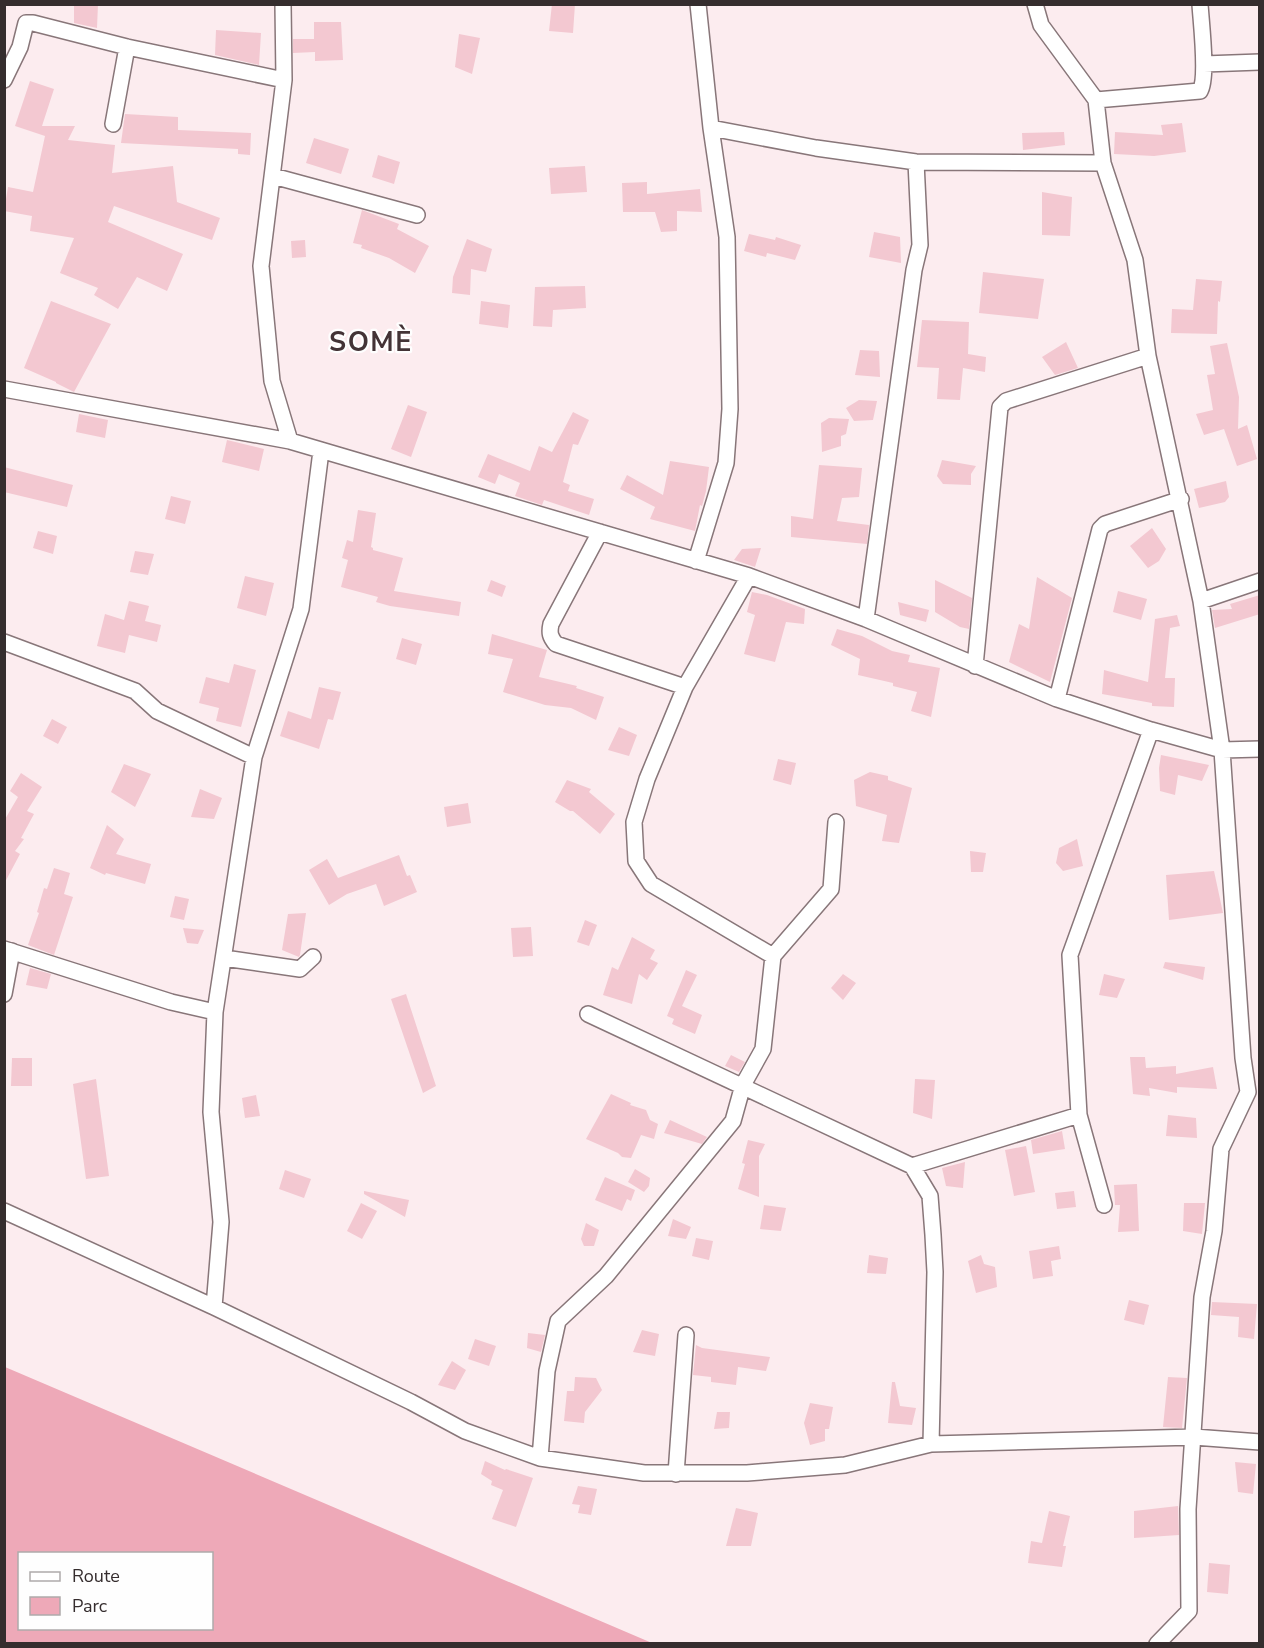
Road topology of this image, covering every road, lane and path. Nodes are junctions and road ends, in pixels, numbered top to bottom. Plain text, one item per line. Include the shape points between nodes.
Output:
1 (283, 4) edge
2 (698, 4) edge
3 (1035, 4) edge
4 (1200, 4) edge
5 (127, 47) junction
6 (1260, 62) edge
7 (1204, 64) junction
8 (4, 80) edge
9 (284, 80) junction
10 (1096, 100) junction
11 (113, 124) dead end
12 (711, 128) junction
13 (916, 162) junction
14 (1103, 163) junction
15 (273, 176) junction
16 (417, 215) dead end
17 (1148, 356) junction
18 (4, 389) edge
19 (290, 441) junction
20 (321, 451) junction
21 (1181, 499) junction
22 (600, 532) junction
23 (696, 561) junction
24 (749, 576) junction
25 (1260, 581) edge
26 (1202, 601) junction
27 (866, 619) junction
28 (4, 642) edge
29 (975, 666) junction
30 (685, 687) junction
31 (1057, 699) junction
32 (1150, 730) junction
33 (1260, 749) edge
34 (1222, 750) junction
35 (254, 757) junction
36 (836, 822) dead end
37 (8, 950) edge
38 (773, 956) junction
39 (313, 957) dead end
40 (225, 958) junction
41 (4, 994) edge
42 (215, 1012) junction
43 (588, 1014) dead end
44 (743, 1085) junction
45 (1079, 1115) junction
46 (912, 1166) junction
47 (1104, 1205) dead end
48 (4, 1211) edge
49 (214, 1307) junction
50 (686, 1335) dead end
51 (1194, 1437) junction
52 (1260, 1442) edge
53 (931, 1443) junction
54 (540, 1458) junction
55 (676, 1474) junction
56 (1156, 1644) edge

1 - 9 street
2 - 12 street
3 - 10 street via 1041,25
4 - 7 street
5 - 8 street via 26,23 20,47
5 - 9 street
5 - 11 street
6 - 7 street
7 - 10 street via 1203,87 1197,93
9 - 15 street
10 - 14 street
12 - 13 street
12 - 23 street via 727,237 730,409 726,463
13 - 14 street
13 - 27 street via 920,245
14 - 17 street via 1135,260
15 - 16 street
15 - 19 street via 261,266 273,381
17 - 21 street
17 - 29 street via 1006,401 1000,407
18 - 19 street
19 - 20 street
20 - 22 street
20 - 35 street via 301,609
21 - 26 street
21 - 31 street via 1105,524 1100,530
22 - 23 street
22 - 30 street via 551,624 552,640
23 - 24 street
24 - 27 street
24 - 30 street
25 - 26 street
26 - 34 street
27 - 29 street
28 - 35 street via 135,691 156,711
29 - 31 street
30 - 38 street via 647,779 634,822 636,861 651,884
31 - 32 street
32 - 34 street
32 - 45 street via 1070,955
33 - 34 street
34 - 51 street via 1248,1092 1221,1149 1214,1231 1202,1297
35 - 40 street
36 - 38 street via 831,889
37 - 41 street
37 - 42 street via 171,1002
38 - 44 street via 763,1049
39 - 40 street via 300,969
40 - 42 street
42 - 49 street via 211,1112 220,1222
43 - 44 street
44 - 46 street
44 - 54 street via 733,1121 606,1276 558,1321 547,1371
45 - 46 street
45 - 47 street
46 - 53 street via 930,1196 933,1235
48 - 49 street
49 - 54 street via 465,1431
50 - 55 street
51 - 52 street
51 - 53 street
51 - 56 street via 1188,1509 1189,1611
53 - 55 street via 845,1465
54 - 55 street via 633,1472

